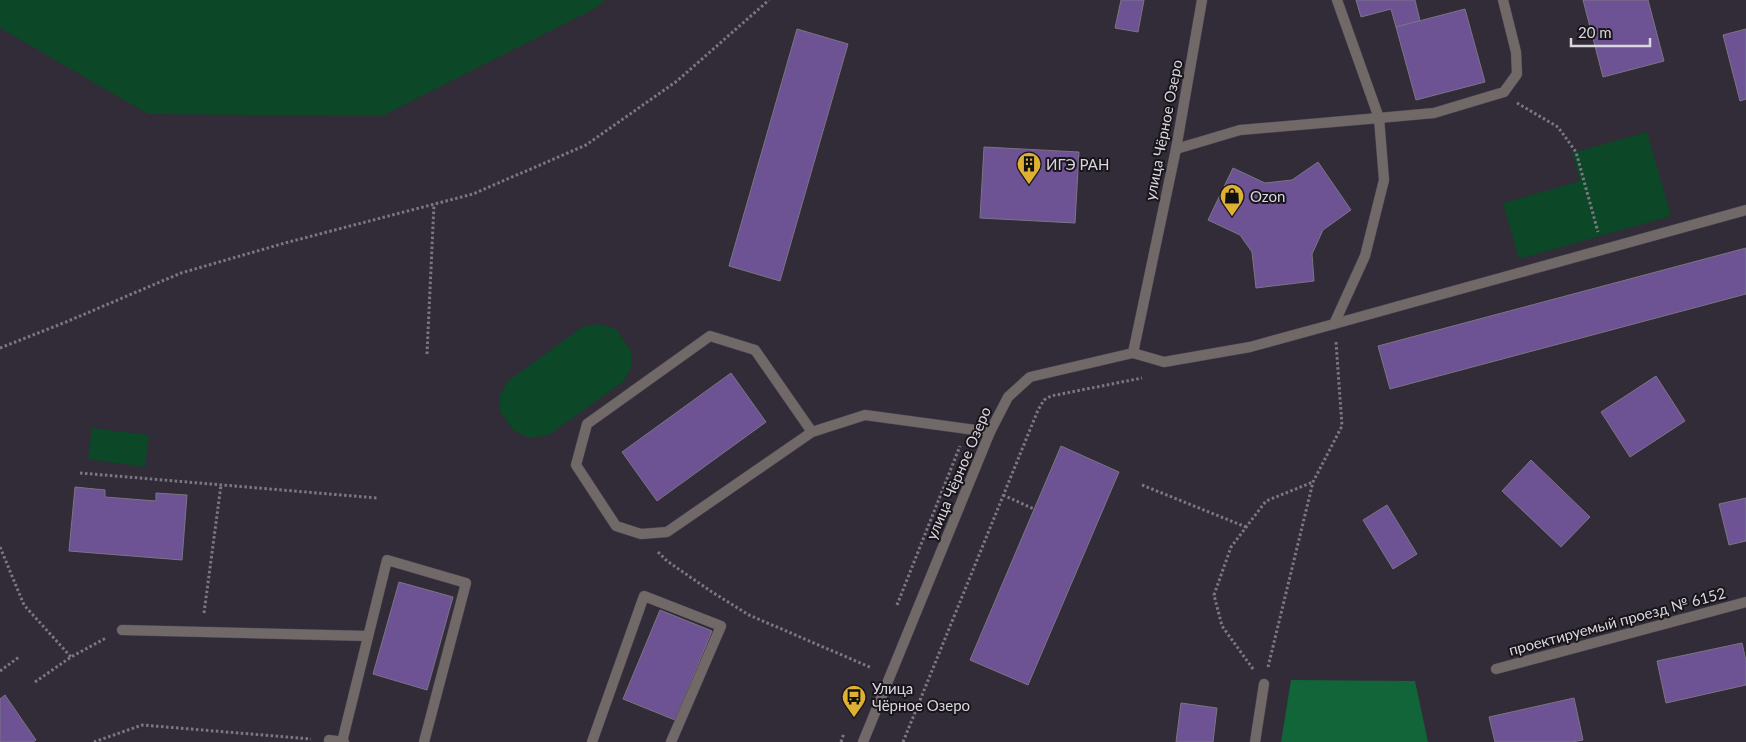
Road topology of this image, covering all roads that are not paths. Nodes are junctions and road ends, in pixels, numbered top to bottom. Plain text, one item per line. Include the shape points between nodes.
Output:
1 (1202, 0) edge
2 (1337, 0) edge
3 (1503, 0) edge
4 (1379, 118) junction
5 (1176, 149) junction
6 (1746, 210) edge
7 (1334, 324) junction
8 (1133, 353) junction
9 (812, 432) junction
10 (990, 432) junction
11 (1746, 602) edge
12 (122, 630) road end
13 (368, 636) junction
14 (1496, 670) dead end
15 (1264, 684) road end
16 (329, 741) edge
17 (343, 742) edge
18 (424, 742) edge
19 (592, 742) edge
20 (671, 742) edge
21 (863, 742) edge
22 (1255, 742) edge

1 - 5 street, улица Чёрное Озеро
2 - 4 street
3 - 4 street via 1516,52 1517,74 1504,92 1434,113
4 - 5 street via 1240,130
4 - 7 street via 1384,180 1365,256
5 - 8 street, улица Чёрное Озеро
6 - 7 street
7 - 8 street via 1250,347 1164,362
8 - 10 street, улица Чёрное Озеро via 1030,377 1008,397
9 - 9 street via 667,532 642,534 616,526 576,465 587,424 710,336 755,350
9 - 10 street via 865,415
10 - 21 street, улица Чёрное Озеро
11 - 14 street, проектируемый проезд № 6152
12 - 13 street
13 - 17 street
13 - 18 street via 387,560 466,583
15 - 22 street
16 - 17 street
19 - 20 street via 644,596 721,626

